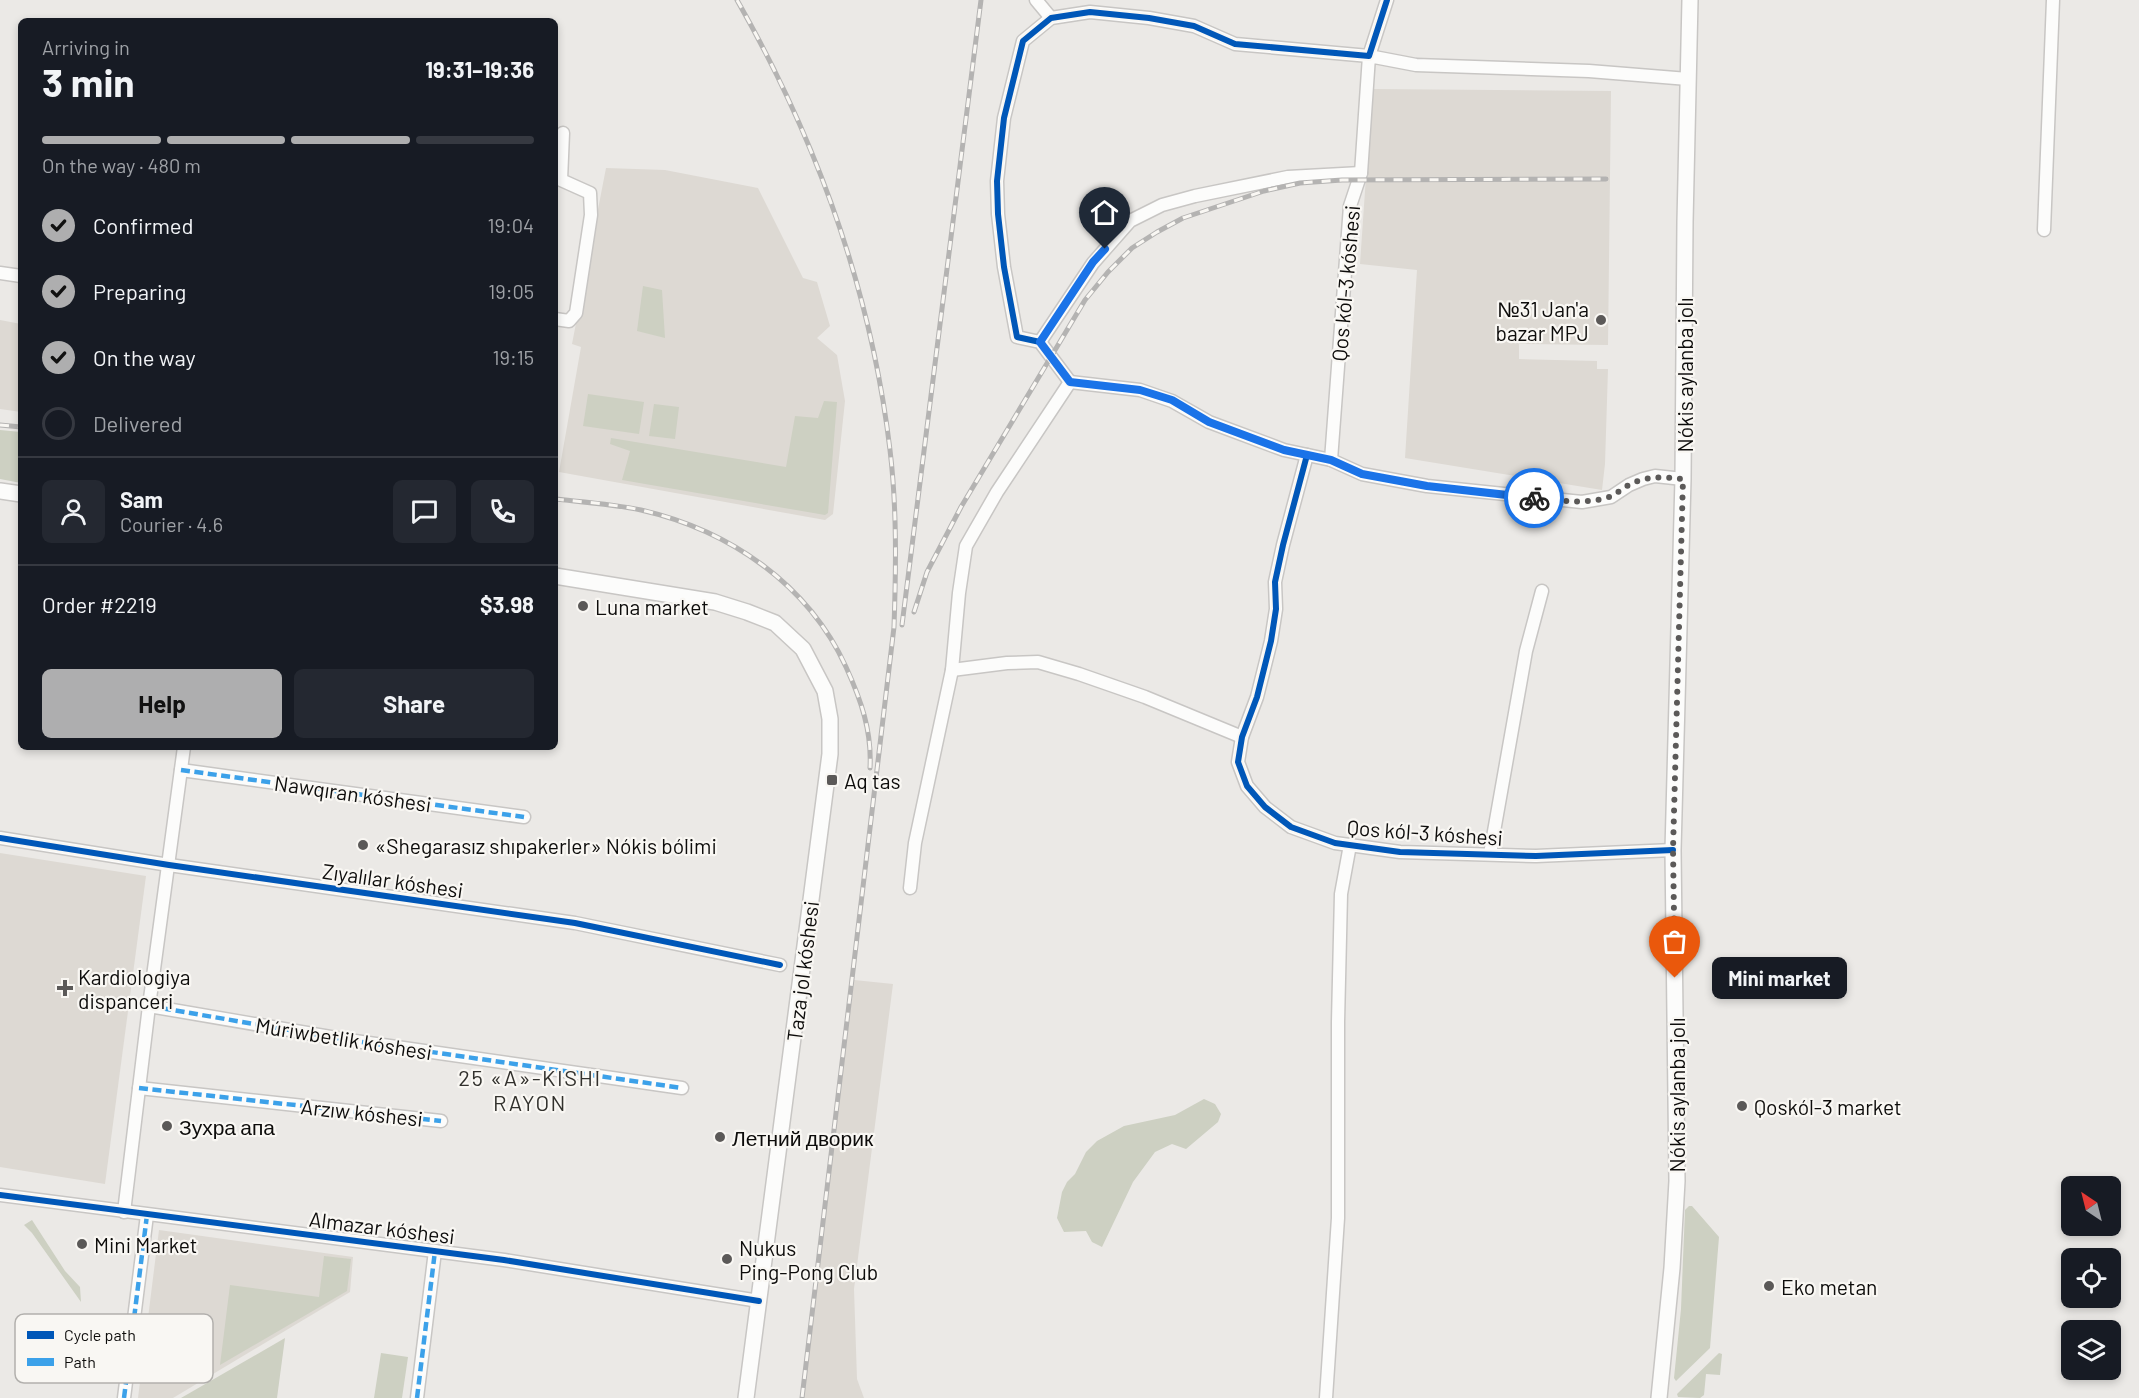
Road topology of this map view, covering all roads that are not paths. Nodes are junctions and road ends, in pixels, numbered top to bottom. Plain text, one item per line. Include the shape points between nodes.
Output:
1 (1036, 0) edge
2 (1387, 0) edge
3 (1690, 0) edge
4 (2054, 0) edge
5 (1051, 18) junction
6 (1369, 57) junction
7 (1688, 79) junction
8 (563, 133) dead end
9 (1361, 173) junction
10 (2044, 230) dead end
11 (0, 273) edge
12 (18, 276) edge
13 (558, 319) edge
14 (1040, 342) junction
15 (1070, 382) junction
16 (1307, 455) junction
17 (1331, 460) junction
18 (1683, 479) junction
19 (0, 491) edge
20 (18, 494) edge
21 (558, 576) edge
22 (1542, 591) dead end
23 (952, 670) junction
24 (1242, 737) junction
25 (184, 750) edge
26 (181, 770) junction
27 (524, 817) dead end
28 (0, 838) edge
29 (1350, 845) junction
30 (1673, 850) junction
31 (1490, 854) junction
32 (169, 865) junction
33 (910, 888) dead end
34 (780, 964) dead end
35 (148, 1006) junction
36 (139, 1088) junction
37 (682, 1088) dead end
38 (441, 1121) dead end
39 (0, 1194) edge
40 (124, 1212) junction
41 (147, 1215) junction
42 (435, 1251) junction
43 (759, 1301) junction
44 (135, 1314) edge
45 (126, 1383) edge
46 (124, 1398) edge
47 (417, 1398) edge
48 (746, 1398) edge
49 (1326, 1398) edge
50 (1659, 1398) edge

1 - 5 street
2 - 6 street
3 - 7 main road, Nókis aylanba jolı
4 - 10 street
5 - 6 street via 1090,12 1149,18 1194,26 1235,44
5 - 14 street via 1023,41 1004,118 997,181 1004,267 1017,337
6 - 7 street via 1416,64
6 - 9 street
7 - 18 main road, Nókis aylanba jolı
8 - 13 street via 561,180 590,194 591,215 576,313 569,321
9 - 14 street, Qos kól-3 kóshesi via 1288,177 1195,195 1130,221 1093,262
9 - 17 street, Qos kól-3 kóshesi via 1350,206
11 - 12 street
14 - 15 street
15 - 16 street via 1140,390 1172,400 1209,422
15 - 23 street via 966,546
16 - 17 street
16 - 24 street, Qos kól-3 kóshesi via 1275,582 1271,641
17 - 18 street via 1362,474 1427,486 1582,502 1611,496 1629,484 1655,476
18 - 30 main road, Nókis aylanba jolı
19 - 20 main road
21 - 43 main road, Taza jol kóshesi via 715,602 775,623 802,649 825,691 830,754
22 - 31 street, Qos kól-3 kóshesi via 1526,651
23 - 24 street via 1038,662 1145,697
23 - 33 street via 915,843
24 - 29 street, Qos kól-3 kóshesi via 1238,762 1247,786 1264,807 1292,827
25 - 26 street
26 - 27 street, Nawqıran kóshesi
26 - 32 street
28 - 32 street, Zıyalılar kóshesi
29 - 31 street, Qos kól-3 kóshesi via 1400,852
29 - 49 street, Qos kól-3 kóshesi via 1341,894 1338,1218
30 - 31 street, Qos kól-3 kóshesi via 1536,856
30 - 50 main road, Nókis aylanba jolı via 1677,1182
32 - 34 street, Zıyalılar kóshesi via 575,923
32 - 35 street
35 - 36 street
35 - 37 street, Múriwbetlik kóshesi via 348,1041
36 - 38 street, Arzıw kóshesi
36 - 40 street
39 - 40 street, Almazar kóshesi
40 - 41 street, Almazar kóshesi
41 - 42 street, Almazar kóshesi
41 - 44 street
42 - 43 street, Almazar kóshesi
42 - 47 street
43 - 48 main road, Taza jol kóshesi
45 - 46 street

